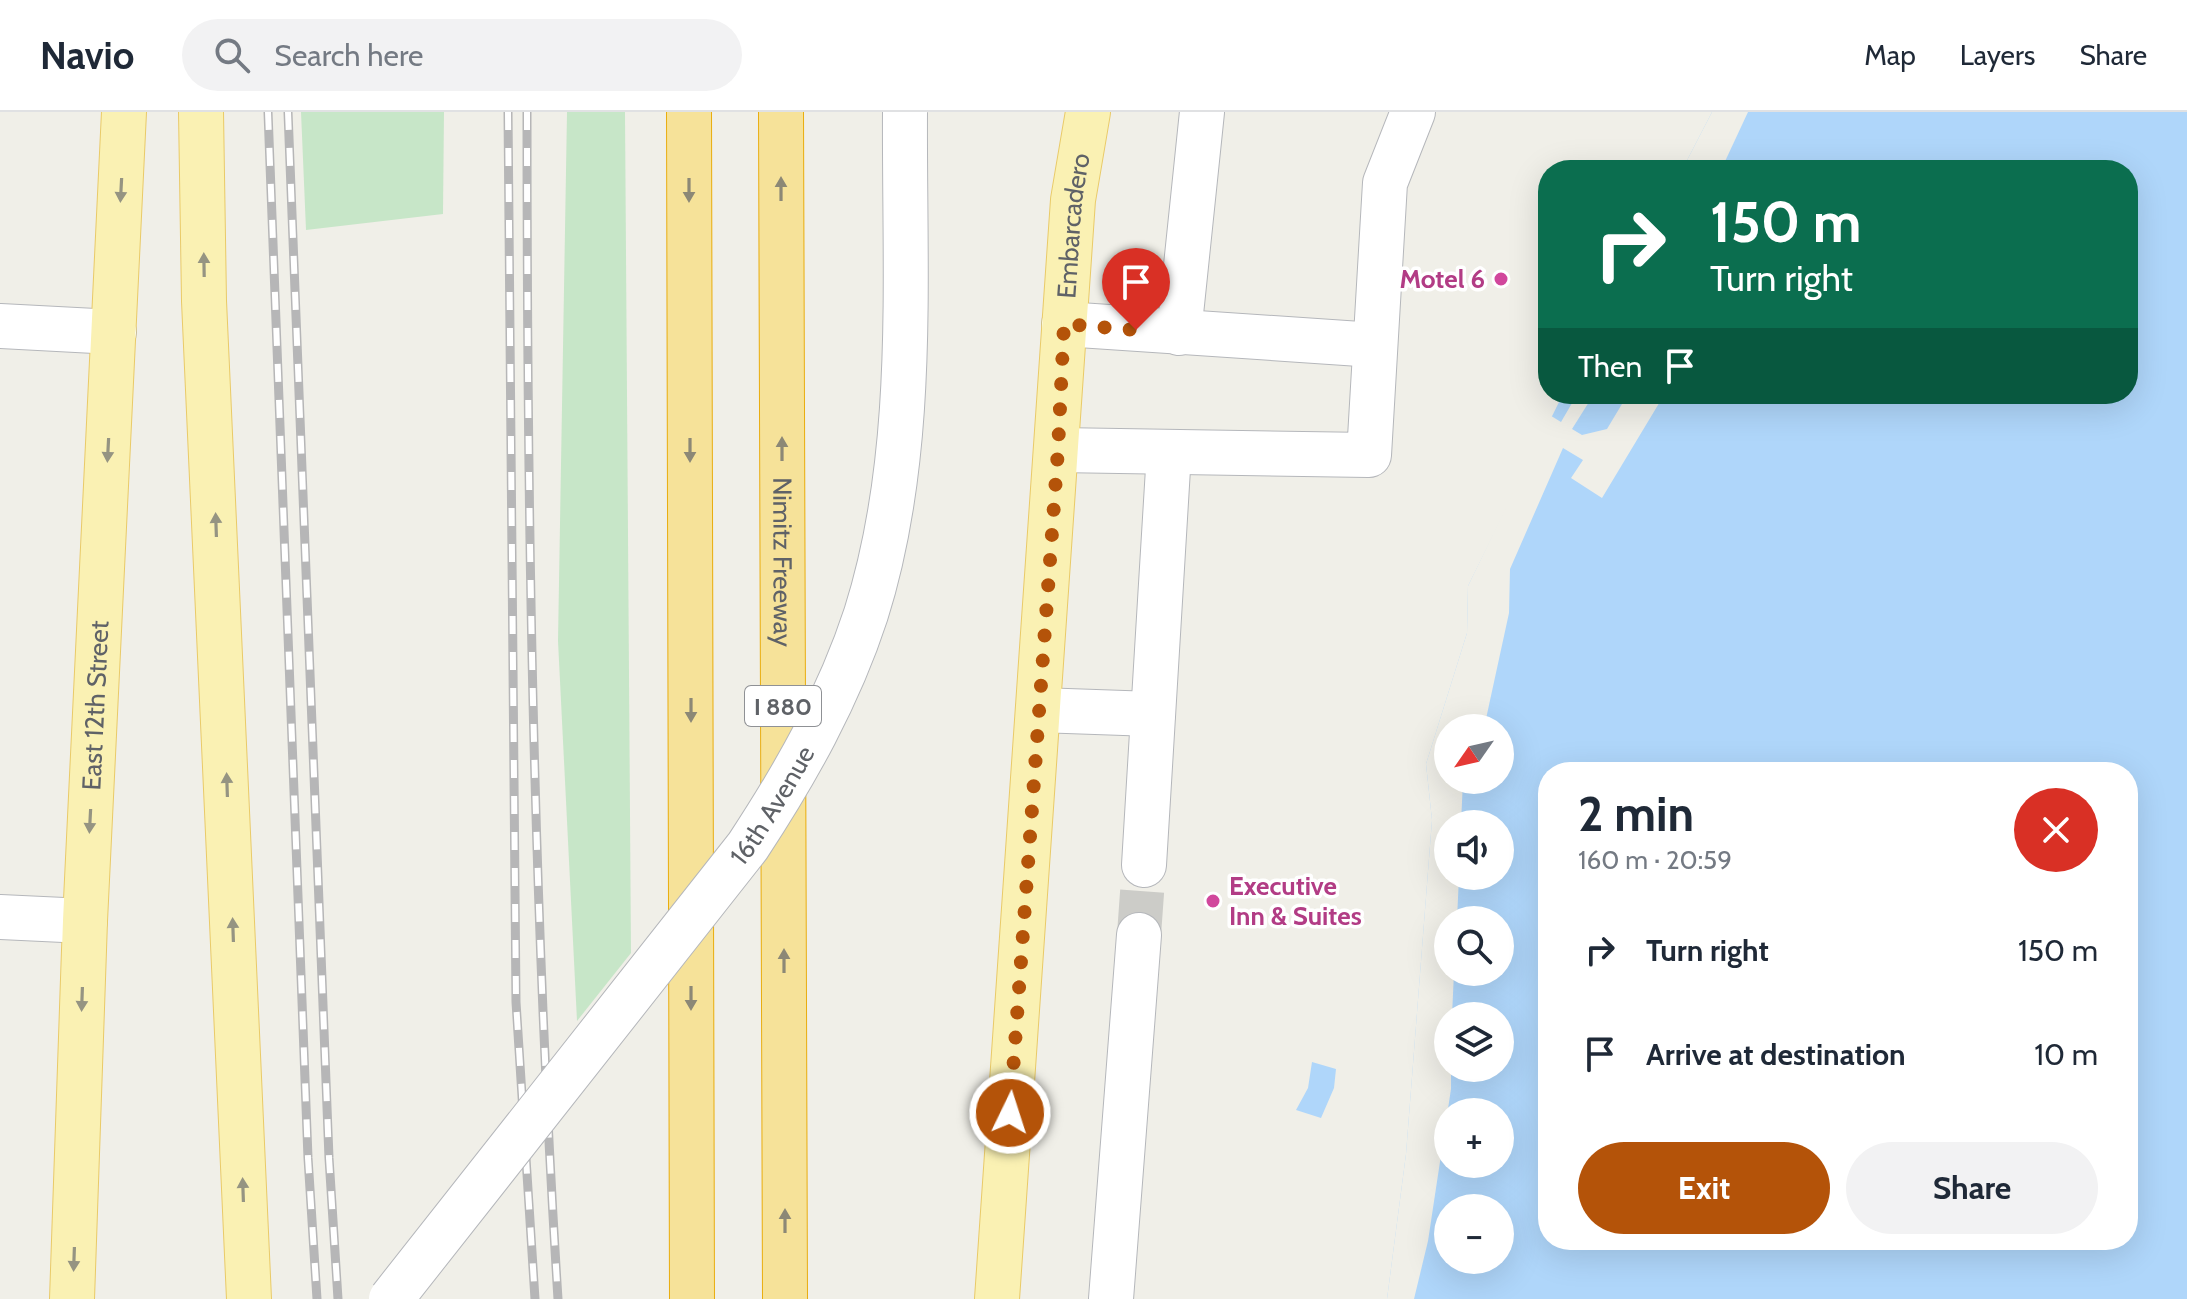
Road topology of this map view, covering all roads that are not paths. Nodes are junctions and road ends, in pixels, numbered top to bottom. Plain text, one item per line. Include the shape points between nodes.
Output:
1 (124, 112) edge
2 (201, 112) edge
3 (689, 112) edge
4 (781, 112) edge
5 (905, 112) edge
6 (1088, 112) edge
7 (1202, 112) edge
8 (1413, 112) edge
9 (1064, 324) junction
10 (0, 326) edge
11 (114, 332) junction
12 (1179, 333) junction
13 (1375, 345) junction
14 (1058, 450) junction
15 (1169, 452) junction
16 (1038, 710) junction
17 (1153, 714) junction
18 (1144, 865) tunnel mouth
19 (0, 917) edge
20 (85, 921) junction
21 (1139, 935) tunnel mouth
22 (72, 1299) edge
23 (249, 1299) edge
24 (391, 1299) edge
25 (692, 1299) edge
26 (785, 1299) edge
27 (997, 1299) edge
28 (1111, 1299) edge

1 -> 11 main road, East 12th Street
23 -> 2 main road via 204,301
3 -> 25 highway
26 -> 4 highway, Nimitz Freeway / I 880
5 - 24 street, 16th Avenue, bridge via 901,427 888,525 851,655 811,744 748,846
6 - 9 main road, Embarcadero via 1073,200
7 - 12 street
8 - 13 street via 1385,183
9 - 12 street
9 - 14 main road, Embarcadero
10 - 11 street
11 -> 20 main road, East 12th Street
12 - 13 street
13 - 15 street via 1369,455
14 - 15 street
14 - 16 main road, Embarcadero
15 - 17 street
16 - 17 street
16 - 27 main road, Embarcadero
17 - 18 street
19 - 20 street
20 -> 22 main road, East 12th Street
21 - 28 street

